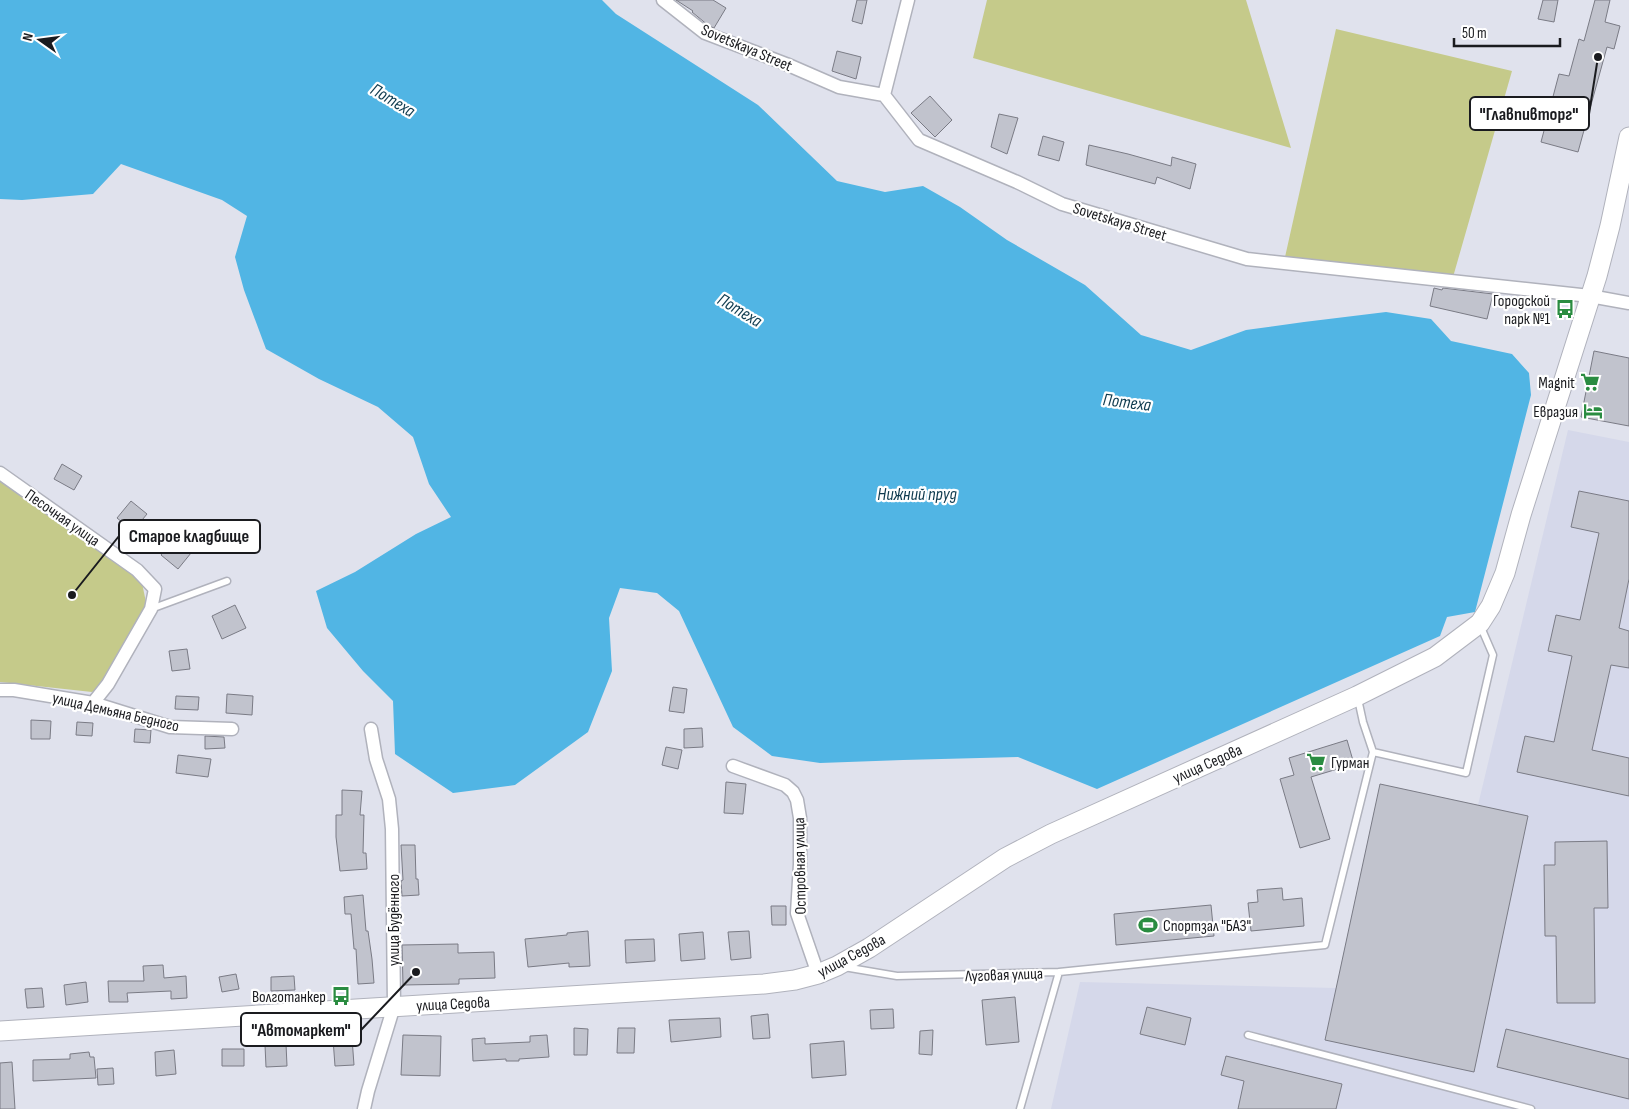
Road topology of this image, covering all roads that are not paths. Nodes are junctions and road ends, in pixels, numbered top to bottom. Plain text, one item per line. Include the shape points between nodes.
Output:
1 (663, 0) edge
2 (908, 0) edge
3 (884, 96) junction
4 (1629, 137) edge
5 (1590, 296) junction
6 (1629, 303) edge
7 (0, 472) edge
8 (227, 581) dead end
9 (151, 609) junction
10 (1480, 623) junction
11 (0, 690) edge
12 (1357, 696) junction
13 (93, 703) junction
14 (232, 729) dead end
15 (370, 729) dead end
16 (1373, 752) junction
17 (733, 766) dead end
18 (837, 966) junction
19 (1059, 972) junction
20 (818, 974) junction
21 (394, 1006) junction
22 (0, 1031) edge
23 (1248, 1035) dead end
24 (364, 1109) edge
25 (1020, 1109) edge
26 (1531, 1109) edge

1 - 3 street, Sovetskaya Street via 705,33 839,87
2 - 3 street
3 - 5 street, Sovetskaya Street via 919,140 1062,204 1246,259
4 - 5 main road, улица Седова via 1610,226
5 - 6 street, Sovetskaya Street
5 - 10 main road, улица Седова via 1505,573
7 - 9 street, Песочная улица via 137,570 155,589
8 - 9 lane
9 - 13 street, Песочная улица via 108,684
10 - 12 main road, улица Седова via 1435,657
10 - 16 lane via 1493,655 1466,773
11 - 13 street, улица Демьяна Бедного
12 - 16 lane
12 - 18 main road, улица Седова via 1051,834 1005,858
13 - 14 street, улица Демьяна Бедного via 170,727
15 - 21 street, улица Будённого via 389,799 392,829
16 - 19 lane via 1325,944
17 - 20 street, Островная улица via 785,785 797,800 800,864 797,913
18 - 19 lane, Луговая улица via 897,976
18 - 20 main road, улица Седова
19 - 25 lane, Луговая улица
20 - 21 main road, улица Седова via 764,984
21 - 22 main road, улица Седова
21 - 24 street, улица Будённого
23 - 26 lane

